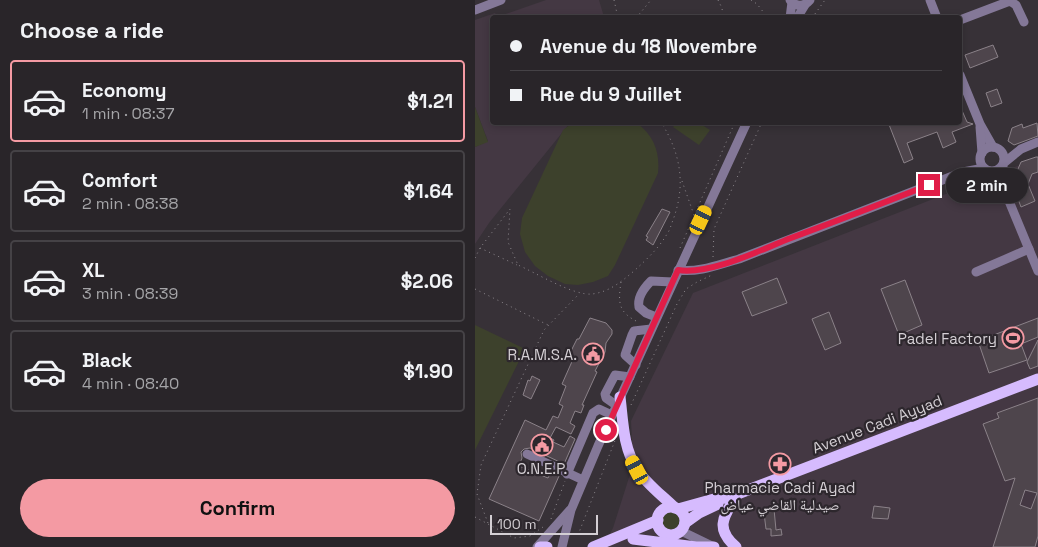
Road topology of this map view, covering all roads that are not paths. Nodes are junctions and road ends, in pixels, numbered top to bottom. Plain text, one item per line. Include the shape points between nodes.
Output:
1 (501, 0) edge
2 (930, 0) edge
3 (791, 1) edge
4 (809, 1) edge
5 (475, 10) edge
6 (790, 15) edge
7 (799, 15) edge
8 (936, 15) edge
9 (962, 19) edge
10 (1024, 22) dead end
11 (962, 80) edge
12 (980, 124) junction
13 (746, 125) edge
14 (1038, 142) edge
15 (997, 148) junction
16 (1021, 149) junction
17 (981, 155) junction
18 (1004, 164) junction
19 (986, 170) junction
20 (963, 172) junction
21 (1004, 189) junction
22 (1029, 249) junction
23 (678, 270) junction
24 (1038, 271) edge
25 (976, 272) dead end
26 (673, 282) junction
27 (657, 317) junction
28 (651, 329) junction
29 (636, 365) junction
30 (630, 376) junction
31 (1038, 379) edge
32 (618, 401) junction
33 (613, 415) junction
34 (527, 454) dead end
35 (567, 474) junction
36 (583, 480) junction
37 (738, 493) junction
38 (727, 498) junction
39 (676, 508) junction
40 (571, 510) junction
41 (659, 525) junction
42 (683, 527) junction
43 (633, 540) junction
44 (539, 547) edge
45 (547, 547) edge
46 (562, 547) edge
47 (593, 547) edge
48 (614, 547) edge
49 (714, 547) edge
50 (736, 547) edge

1 - 5 street
2 - 8 street
3 - 4 street via 798,6
3 - 6 street
4 - 7 street
9 - 10 street via 1010,1 1016,5
11 - 12 street
12 - 15 street
12 - 17 street
13 - 23 street
14 - 16 street
15 - 16 street
15 - 17 street via 988,147
15 - 18 street via 1005,157
16 - 18 street
17 - 19 street via 981,165
17 - 20 street
18 - 19 street via 996,171
18 - 21 street
19 - 20 street
19 - 21 street
20 - 23 street via 739,259 693,271
21 - 22 street
22 - 24 street
22 - 25 street
23 - 26 street
26 - 27 street
26 - 27 street via 651,281 641,293 639,307
27 - 28 street
28 - 29 street
28 - 29 street via 635,331 631,335 625,355
29 - 30 street
30 - 32 street
30 - 32 street via 615,375 605,394 606,398
31 - 37 main road, Avenue Cadi Ayyad
32 - 33 street
32 - 39 main road via 630,457 637,470
33 - 35 street via 599,409 593,413
33 - 36 street
34 - 35 street
35 - 36 street
36 - 40 street
37 - 38 main road, Avenue Cadi Ayyad
37 - 50 main road via 722,524 725,535
38 - 39 main road, Avenue Cadi Ayyad
38 - 42 main road, Avenue Cadi Ayyad via 699,513
39 - 41 main road via 670,507 661,512
39 - 42 main road via 683,514
40 - 44 street
40 - 46 street
41 - 42 main road via 671,535
41 - 43 main road
41 - 47 main road
42 - 49 street
43 - 48 main road
43 - 49 main road
44 - 45 main road

